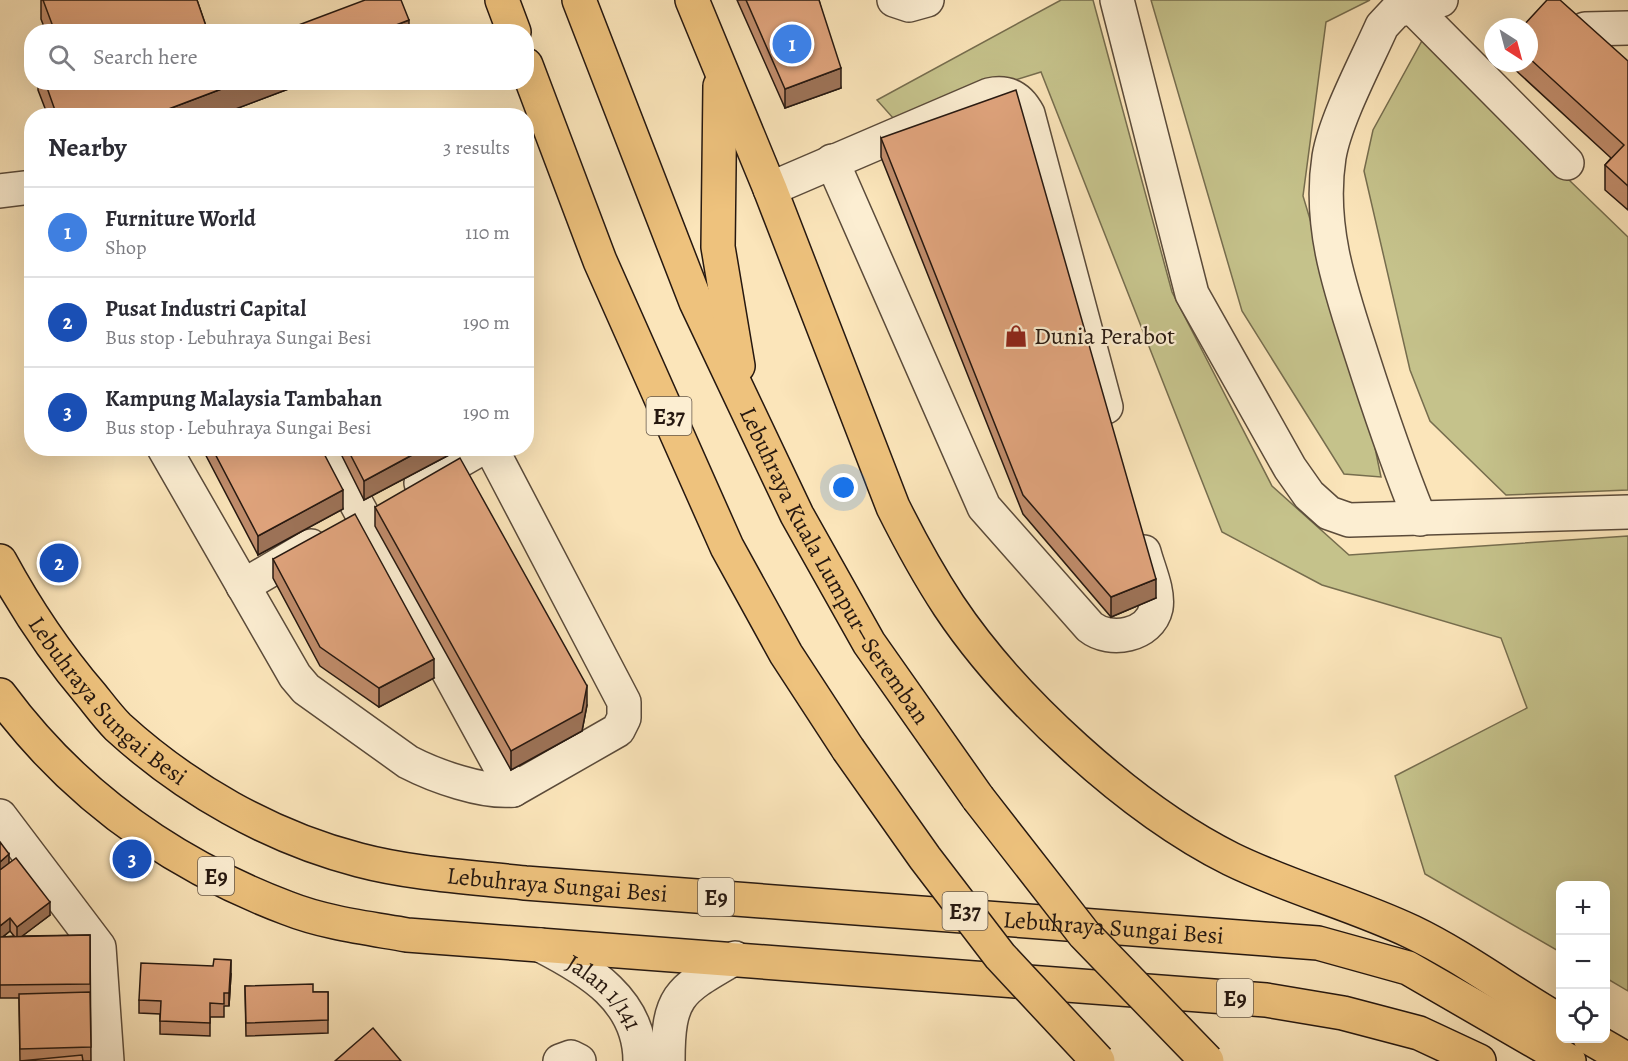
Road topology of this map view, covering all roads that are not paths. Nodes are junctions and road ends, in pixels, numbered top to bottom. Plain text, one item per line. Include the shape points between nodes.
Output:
1 (502, 0) edge
2 (579, 0) edge
3 (692, 0) edge
4 (894, 0) edge
5 (927, 0) edge
6 (1117, 0) edge
7 (1427, 3) edge
8 (511, 24) edge
9 (1628, 28) edge
10 (1610, 60) edge
11 (720, 72) junction
12 (534, 86) edge
13 (832, 161) junction
14 (1567, 163) dead end
15 (24, 188) edge
16 (770, 189) junction
17 (0, 191) edge
18 (745, 409) junction
19 (1113, 434) edge
20 (169, 456) edge
21 (330, 456) edge
22 (468, 456) edge
23 (495, 456) edge
24 (1628, 512) edge
25 (363, 517) junction
26 (1420, 519) junction
27 (1137, 526) edge
28 (0, 561) edge
29 (243, 586) junction
30 (0, 695) edge
31 (513, 790) junction
32 (0, 816) edge
33 (540, 945) junction
34 (735, 958) junction
35 (1556, 1019) edge
36 (1599, 1043) edge
37 (1628, 1060) edge
38 (107, 1061) edge
39 (560, 1061) edge
40 (579, 1061) edge
41 (640, 1061) edge
42 (668, 1061) edge
43 (1098, 1061) edge
44 (1207, 1061) edge
45 (1479, 1061) edge
46 (1569, 1061) edge

1 - 8 highway
2 - 18 highway, Lebuhraya Kuala Lumpur–Seremban via 696,302
3 - 11 highway
4 - 5 street via 909,5
6 - 26 street via 1192,294 1290,468 1309,495 1329,513 1349,520
7 - 14 street
7 - 26 street via 1396,11 1382,26 1329,155 1325,199 1328,239 1338,282 1392,449
9 - 10 street via 1575,18
11 - 16 highway
11 - 18 highway via 718,247
12 - 43 highway, E37, bridge via 600,261 727,547 786,654 925,858 1000,956
13 - 16 street
13 - 19 street via 989,95 1001,92 1022,103
13 - 27 street via 984,507 1090,627 1105,636 1137,630 1153,616 1156,606
15 - 17 street
16 - 35 highway via 893,507 916,554 950,608 1026,698 1120,784 1229,857 1281,882 1413,933
18 - 44 highway, Lebuhraya Kuala Lumpur–Seremban, bridge via 797,515 869,643 978,798 1084,934
20 - 29 street
21 - 25 street
22 - 25 street
23 - 31 street via 624,702 624,718 618,730
24 - 26 street
25 - 29 street
25 - 31 street
28 - 46 highway, Lebuhraya Sungai Besi / E9 via 50,642 117,726 177,774 243,816 309,844 360,860 438,874 525,883 1318,943 1408,968
29 - 31 street via 306,689 424,770 497,792
30 - 33 highway, E9 via 68,776 139,834 210,873 288,909 347,924 407,935
32 - 38 street via 99,947
33 - 34 highway, E9
33 - 41 street, Jalan 1/141 via 597,977 620,1001 634,1023
34 - 42 street, Jalan 1/141 via 694,982 673,1005
34 - 45 highway, E9 via 1266,1000 1343,1013 1419,1033
36 - 37 highway
39 - 40 street via 571,1057

